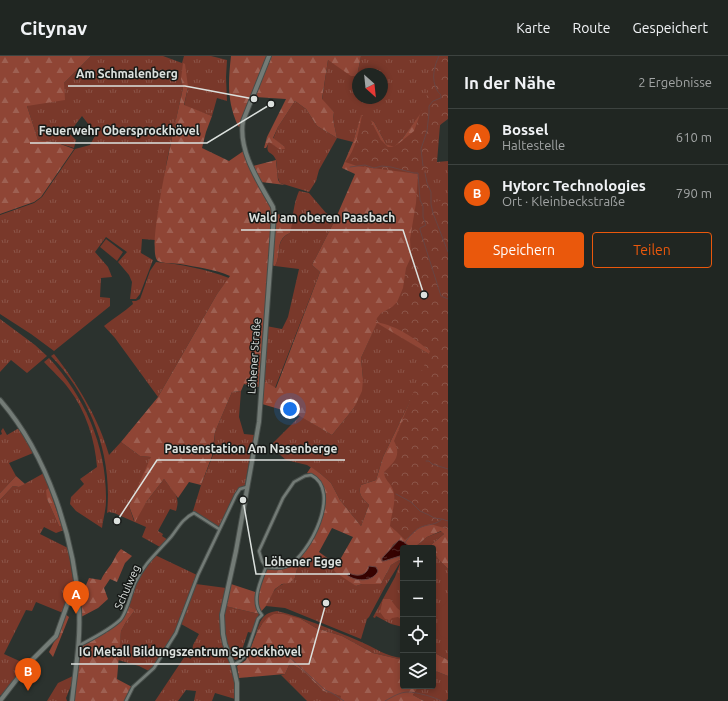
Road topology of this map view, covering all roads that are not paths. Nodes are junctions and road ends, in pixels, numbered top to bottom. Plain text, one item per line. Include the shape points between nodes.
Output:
1 (269, 56) edge
2 (0, 400) edge
3 (247, 487) junction
4 (219, 529) junction
5 (266, 567) junction
6 (77, 590) junction
7 (78, 646) junction
8 (233, 665) junction
9 (0, 701) edge
10 (72, 701) edge
11 (126, 701) edge
12 (237, 701) edge

1 - 3 street, Löhener Straße via 243,121 242,131 252,166 273,207 274,214 259,422
2 - 6 street via 24,432 49,482 69,543
3 - 4 street via 240,489
3 - 8 street, Löhener Straße via 222,615 225,644
4 - 7 street, Schulweg via 194,512 188,516 142,569 120,619 102,633
4 - 11 street via 176,633 154,668 133,687
5 - 5 street via 279,568 293,562 305,548 323,510 323,489 317,478 305,476 294,482 283,498 259,551
5 - 8 street via 256,593 262,615 258,619 246,655
6 - 7 street
6 - 9 street via 71,594 56,636 31,661
7 - 10 street
8 - 12 street, Löhener Straße

